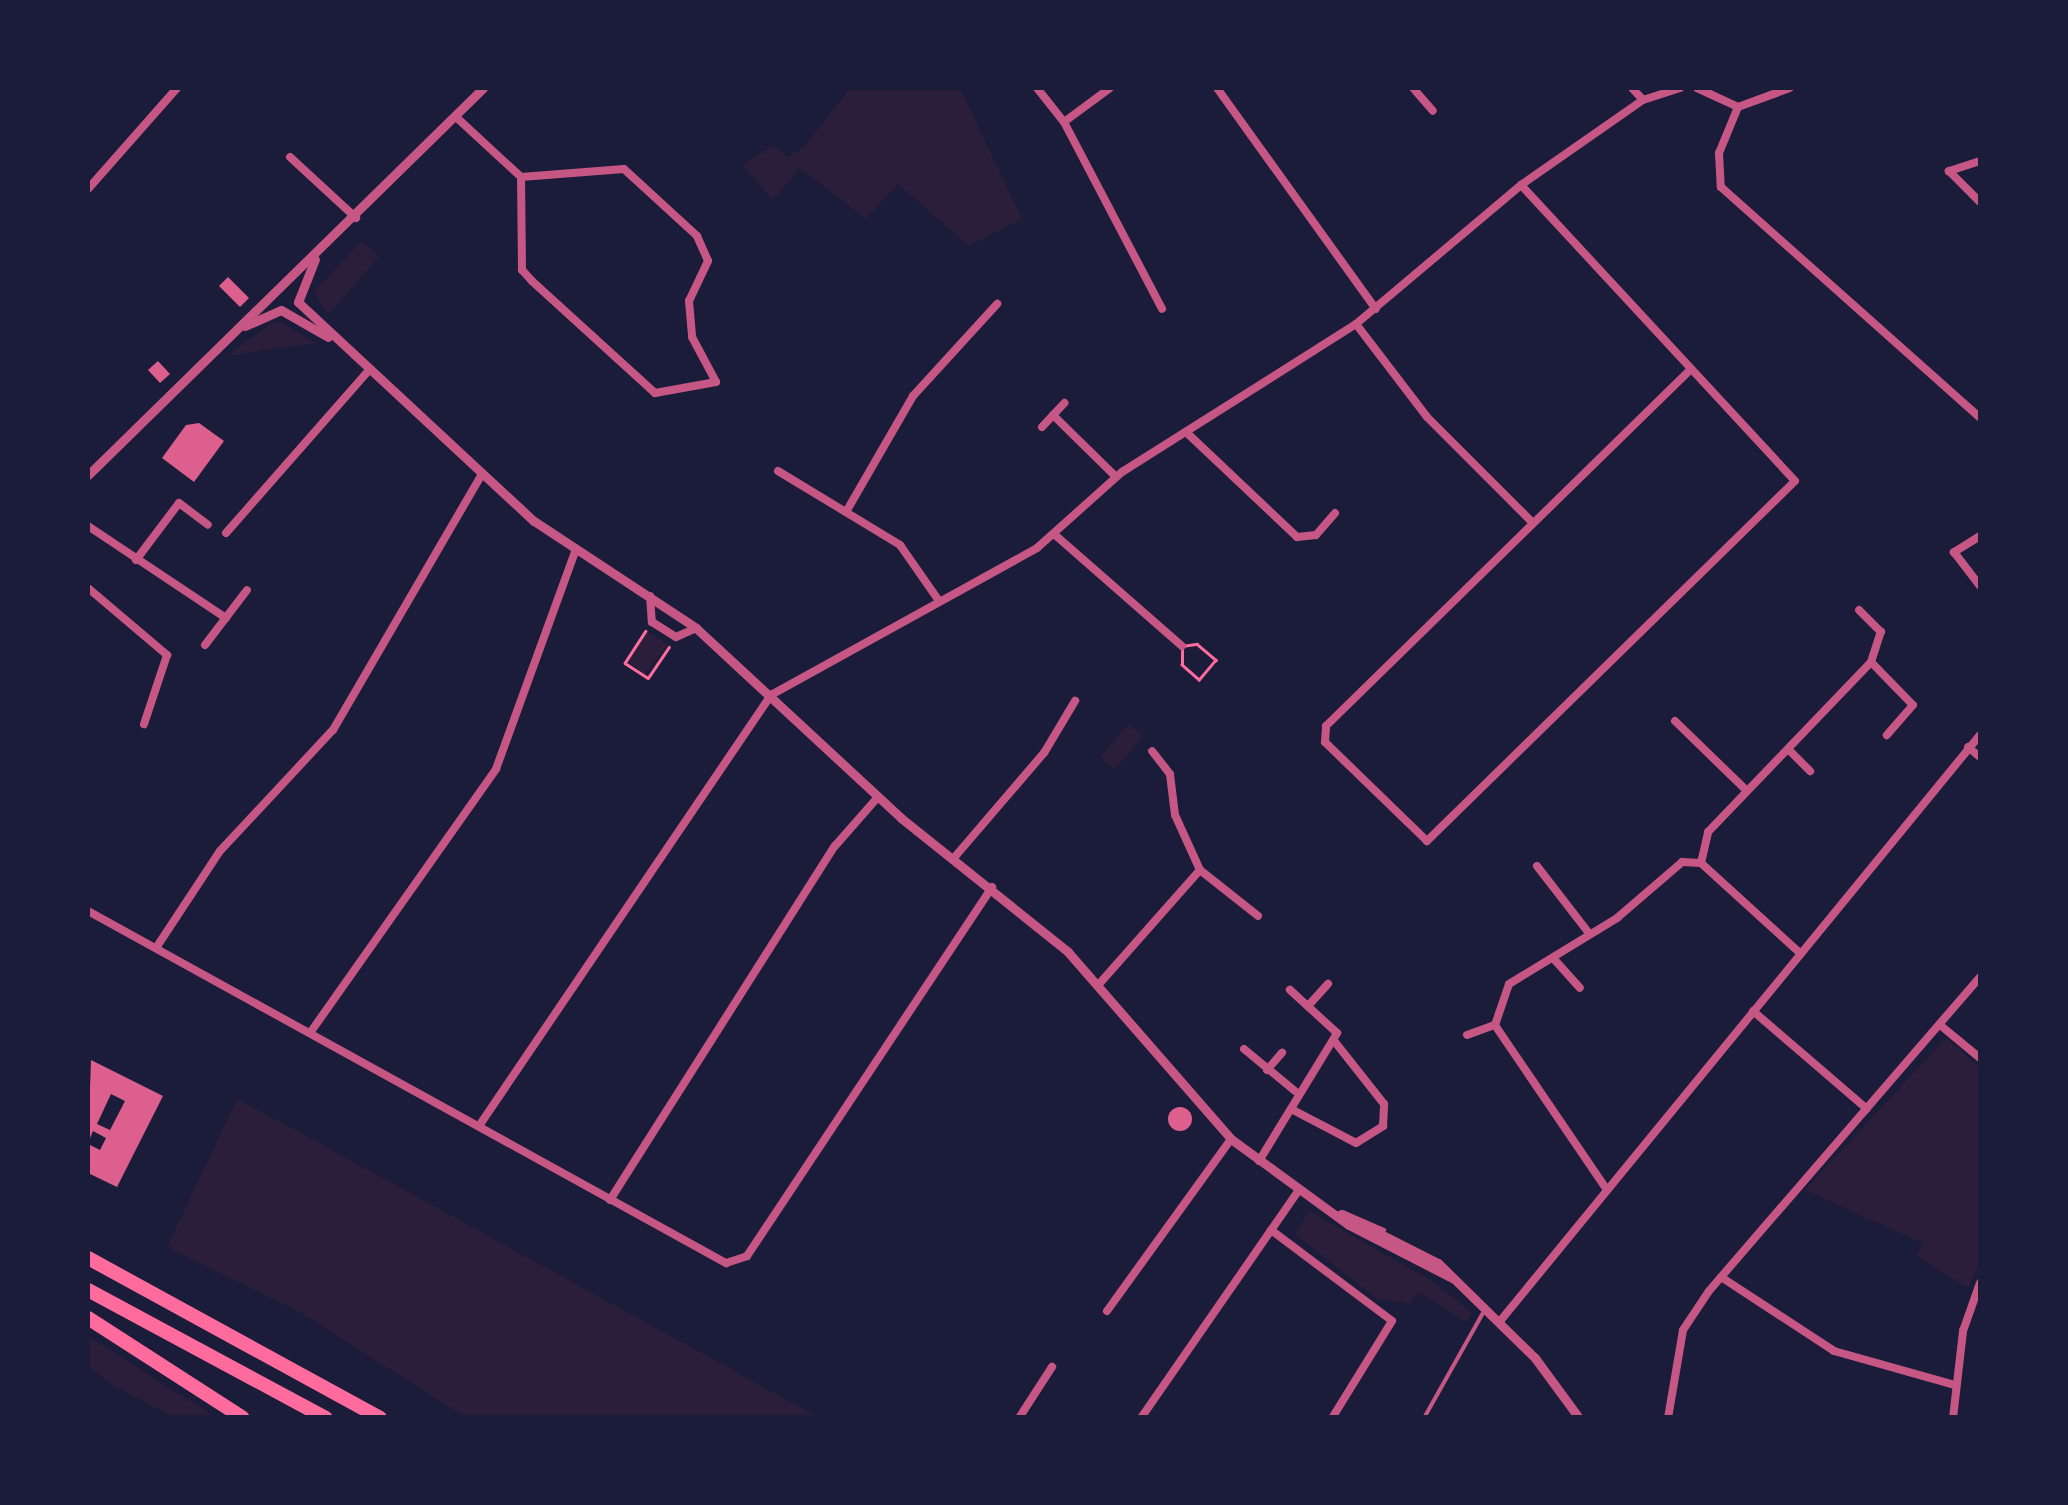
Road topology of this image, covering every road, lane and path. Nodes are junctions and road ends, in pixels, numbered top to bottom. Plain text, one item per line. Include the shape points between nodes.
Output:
1 (177, 88) edge
2 (482, 88) edge
3 (1037, 88) edge
4 (1110, 88) edge
5 (1216, 88) edge
6 (1413, 88) edge
7 (1632, 88) edge
8 (1680, 88) edge
9 (1697, 88) edge
10 (1790, 88) edge
11 (1644, 100) junction
12 (1738, 106) junction
13 (1434, 111) dead end
14 (456, 116) junction
15 (1064, 122) junction
16 (290, 157) dead end
17 (1980, 161) edge
18 (521, 176) junction
19 (1521, 185) junction
20 (88, 189) edge
21 (1980, 202) edge
22 (356, 218) junction
23 (316, 256) junction
24 (278, 292) junction
25 (297, 297) junction
26 (997, 304) dead end
27 (1376, 308) junction
28 (1162, 309) dead end
29 (284, 310) junction
30 (1356, 324) junction
31 (242, 328) junction
32 (330, 337) junction
33 (369, 370) junction
34 (1690, 370) junction
35 (1064, 403) dead end
36 (1052, 416) junction
37 (1980, 418) edge
38 (1042, 427) dead end
39 (1186, 432) junction
40 (778, 471) dead end
41 (482, 474) junction
42 (88, 475) edge
43 (1116, 477) junction
44 (846, 512) junction
45 (1335, 513) dead end
46 (1533, 523) junction
47 (208, 525) dead end
48 (88, 526) edge
49 (226, 534) dead end
50 (1054, 534) junction
51 (1980, 536) edge
52 (575, 552) junction
53 (136, 560) junction
54 (1980, 586) edge
55 (88, 588) edge
56 (246, 590) dead end
57 (650, 596) junction
58 (938, 600) junction
59 (1860, 610) dead end
60 (226, 618) junction
61 (652, 622) junction
62 (696, 628) junction
63 (676, 637) junction
64 (205, 645) dead end
65 (1182, 646) junction
66 (1871, 662) junction
67 (771, 695) junction
68 (1075, 701) dead end
69 (1676, 722) dead end
70 (144, 724) dead end
71 (1980, 734) edge
72 (1887, 735) dead end
73 (1968, 747) junction
74 (1788, 750) junction
75 (1152, 752) dead end
76 (1980, 757) edge
77 (1810, 772) dead end
78 (1747, 791) junction
79 (878, 798) junction
80 (953, 858) junction
81 (1701, 863) junction
82 (1537, 866) dead end
83 (1200, 870) junction
84 (992, 887) junction
85 (88, 911) edge
86 (1258, 916) dead end
87 (1588, 932) junction
88 (156, 948) junction
89 (1800, 954) junction
90 (1553, 958) junction
91 (1980, 977) edge
92 (1100, 984) junction
93 (1328, 984) dead end
94 (1580, 988) dead end
95 (1290, 990) dead end
96 (1308, 1006) junction
97 (1753, 1011) junction
98 (1496, 1025) junction
99 (1940, 1025) junction
100 (310, 1032) junction
101 (1467, 1035) dead end
102 (1334, 1042) junction
103 (1244, 1049) dead end
104 (1282, 1053) dead end
105 (1980, 1058) edge
106 (1267, 1070) junction
107 (1295, 1091) junction
108 (1867, 1109) junction
109 (1293, 1110) junction
110 (479, 1126) junction
111 (1232, 1138) junction
112 (1259, 1161) junction
113 (1605, 1187) junction
114 (1300, 1190) junction
115 (610, 1200) junction
116 (1334, 1210) junction
117 (1271, 1230) junction
118 (88, 1258) edge
119 (1721, 1277) junction
120 (1452, 1278) junction
121 (1980, 1283) edge
122 (88, 1290) edge
123 (1487, 1308) junction
124 (1108, 1310) dead end
125 (88, 1318) edge
126 (1500, 1320) junction
127 (1052, 1366) dead end
128 (1955, 1385) junction
129 (243, 1418) edge
130 (326, 1418) edge
131 (380, 1418) edge
132 (1019, 1418) edge
133 (1141, 1418) edge
134 (1332, 1418) edge
135 (1424, 1418) edge
136 (1579, 1418) edge
137 (1668, 1418) edge
138 (1953, 1418) edge

1 - 20 street
2 - 14 street
3 - 15 street
4 - 15 street
5 - 27 street
6 - 13 street
7 - 11 street
8 - 11 street
9 - 12 street
10 - 12 street
11 - 19 street
12 - 37 street via 1719,153 1722,187
14 - 18 street
14 - 22 street
15 - 28 street
16 - 22 street
17 - 21 street via 1950,171
18 - 18 street via 522,270 532,281 655,394 716,382 692,337 690,301 708,260 697,236 624,169
19 - 27 street
19 - 34 street
22 - 23 street
23 - 24 street
23 - 25 street
24 - 25 street
24 - 29 street
24 - 31 street
25 - 29 street
25 - 32 street
26 - 44 street via 912,396
27 - 30 street
29 - 31 street
29 - 32 street
30 - 39 street
30 - 46 street via 1427,417
31 - 42 street
32 - 33 street
33 - 41 street
33 - 49 street
34 - 46 street
34 - 46 street via 1792,472 1791,488 1426,841 1325,742 1326,726
35 - 36 street
36 - 38 street
36 - 43 street
39 - 43 street
39 - 45 street via 1296,536 1316,535
40 - 44 street
41 - 52 street
41 - 88 street via 333,730 220,851
43 - 50 street
44 - 58 street via 900,545
47 - 53 street via 179,503
48 - 53 street
50 - 58 street
50 - 65 street
51 - 54 street via 1954,552
52 - 57 street
52 - 100 street via 496,769
53 - 60 street
55 - 70 street via 167,655
56 - 60 street
57 - 61 street
57 - 62 street
58 - 67 street
59 - 66 street via 1881,632
60 - 64 street
61 - 63 street
61 - 63 path via 626,663 648,678
62 - 63 street
62 - 67 street
65 - 65 path via 1197,644 1216,660 1200,680 1182,665
66 - 72 street via 1912,705
66 - 74 street
67 - 79 street
67 - 110 street
68 - 80 street via 1044,753
69 - 78 street
71 - 73 street
73 - 76 street
73 - 89 street
74 - 77 street
74 - 78 street
75 - 83 street via 1170,774 1174,815
78 - 81 street via 1708,832
79 - 80 street
79 - 115 street via 836,846
80 - 84 street
81 - 87 street via 1682,862
81 - 89 street
82 - 87 street
83 - 86 street
83 - 92 street
84 - 92 street
84 - 115 street via 738,1263
85 - 88 street
87 - 90 street
88 - 100 street
89 - 97 street
90 - 94 street
90 - 98 street via 1509,984
91 - 99 street
92 - 111 street
93 - 96 street
95 - 96 street
96 - 102 street via 1337,1032
97 - 108 street
97 - 113 street
98 - 101 street
98 - 113 street
99 - 105 street
99 - 108 street
100 - 110 street
102 - 107 street
102 - 109 street via 1384,1104 1383,1126 1356,1143
103 - 106 street
104 - 106 street
106 - 107 street
107 - 109 street
108 - 119 street
109 - 112 street
110 - 115 street
111 - 112 street
111 - 124 street
112 - 114 street
113 - 126 street
114 - 116 street
114 - 117 street
116 - 120 street
116 - 120 street via 1384,1230
117 - 133 street
117 - 134 street via 1392,1321
118 - 131 highway
119 - 128 street via 1834,1352
119 - 137 street via 1683,1330
120 - 123 street
121 - 128 street
122 - 130 highway
123 - 126 street
123 - 135 lane
125 - 129 highway
126 - 136 street
127 - 132 street
128 - 138 street

